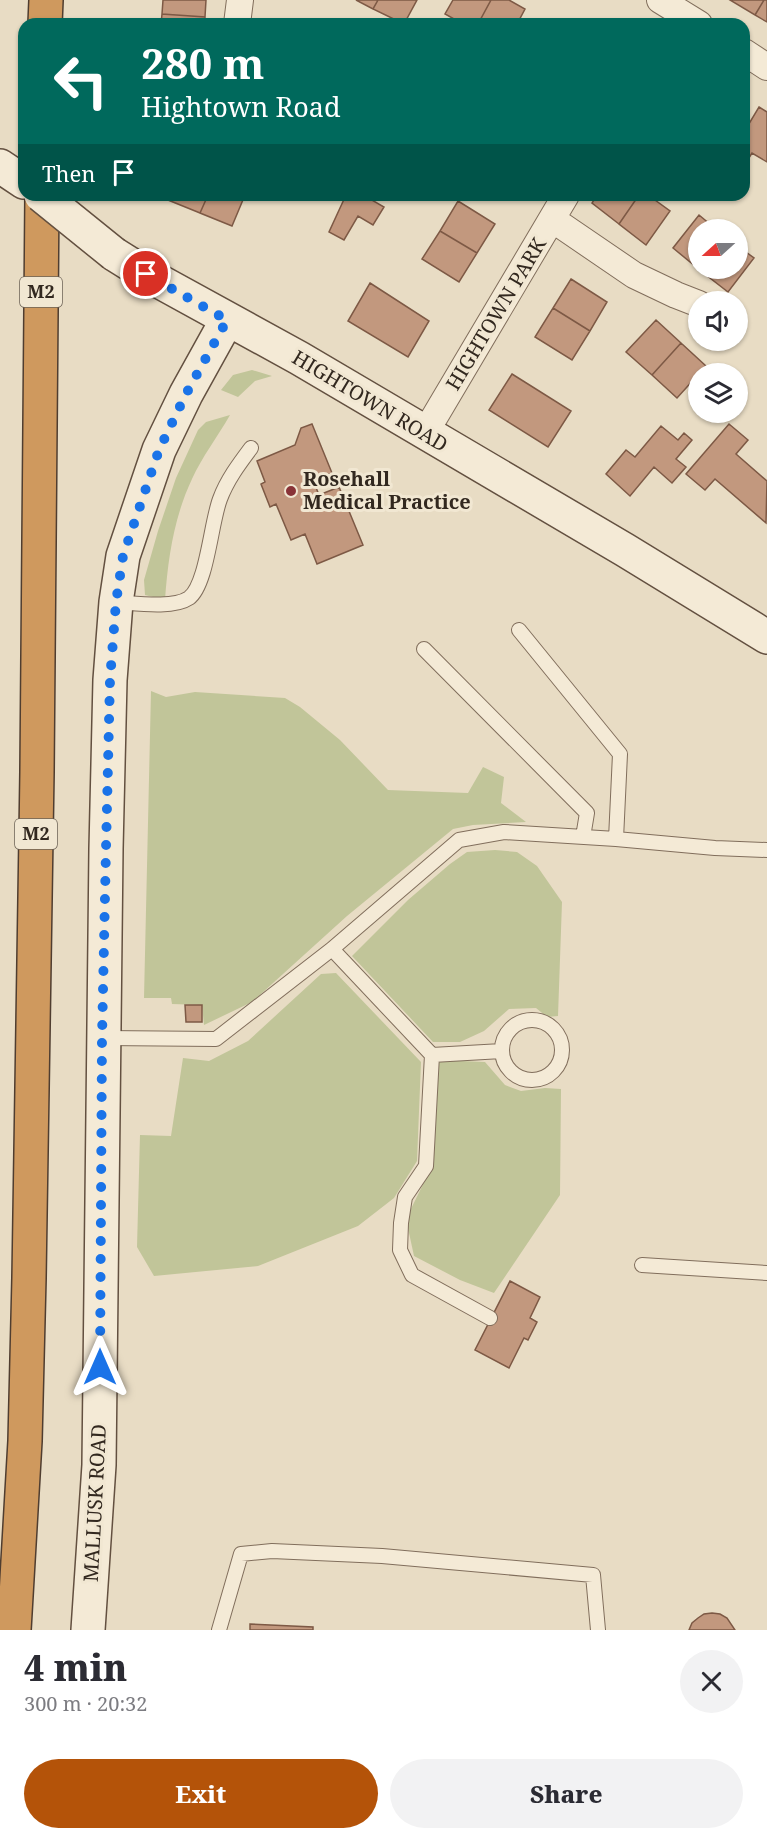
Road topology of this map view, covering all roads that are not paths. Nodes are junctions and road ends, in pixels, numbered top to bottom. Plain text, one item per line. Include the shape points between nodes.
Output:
1 (46, 0) edge
2 (240, 0) edge
3 (669, 12) edge
4 (45, 18) edge
5 (238, 18) edge
6 (684, 18) edge
7 (750, 56) edge
8 (767, 67) edge
9 (0, 166) edge
10 (18, 178) edge
11 (42, 201) edge
12 (49, 201) edge
13 (562, 201) edge
14 (552, 219) junction
15 (688, 300) edge
16 (227, 320) junction
17 (425, 433) junction
18 (251, 448) dead end
19 (116, 602) junction
20 (519, 630) dead end
21 (767, 637) edge
22 (424, 649) dead end
23 (583, 837) junction
24 (616, 838) junction
25 (767, 850) edge
26 (332, 949) junction
27 (102, 1038) junction
28 (502, 1051) junction
29 (432, 1055) junction
30 (642, 1265) dead end
31 (767, 1273) edge
32 (490, 1318) dead end
33 (14, 1630) edge
34 (87, 1630) edge
35 (219, 1630) edge
36 (598, 1630) edge

1 - 4 highway
2 - 5 street
3 - 6 street
7 - 8 street
9 - 10 main road
11 - 33 highway, M2 via 29,1278
12 - 16 main road, HIGHTOWN ROAD, bridge via 114,254
13 - 14 street, HIGHTOWN PARK
14 - 15 street via 634,275
14 - 17 street, HIGHTOWN PARK
16 - 17 main road, HIGHTOWN ROAD
16 - 19 main road, MALLUSK ROAD via 159,450 123,556
17 - 21 main road, HIGHTOWN ROAD
18 - 19 lane via 230,476 219,500 199,586 189,598 175,603
19 - 27 main road, MALLUSK ROAD via 110,680
20 - 24 lane via 620,754
22 - 23 lane via 587,813
23 - 24 lane
23 - 26 lane via 504,832 459,840
24 - 25 lane
26 - 27 lane via 216,1039
26 - 29 lane
27 - 34 main road, MALLUSK ROAD via 99,1465
28 - 28 lane via 508,1032 515,1025 533,1020 552,1026 563,1053 560,1063 546,1077 526,1080 509,1069
28 - 29 lane
29 - 32 lane via 426,1166 405,1197 400,1250 412,1275
30 - 31 lane
35 - 36 lane via 242,1554 272,1551 382,1556 593,1575

